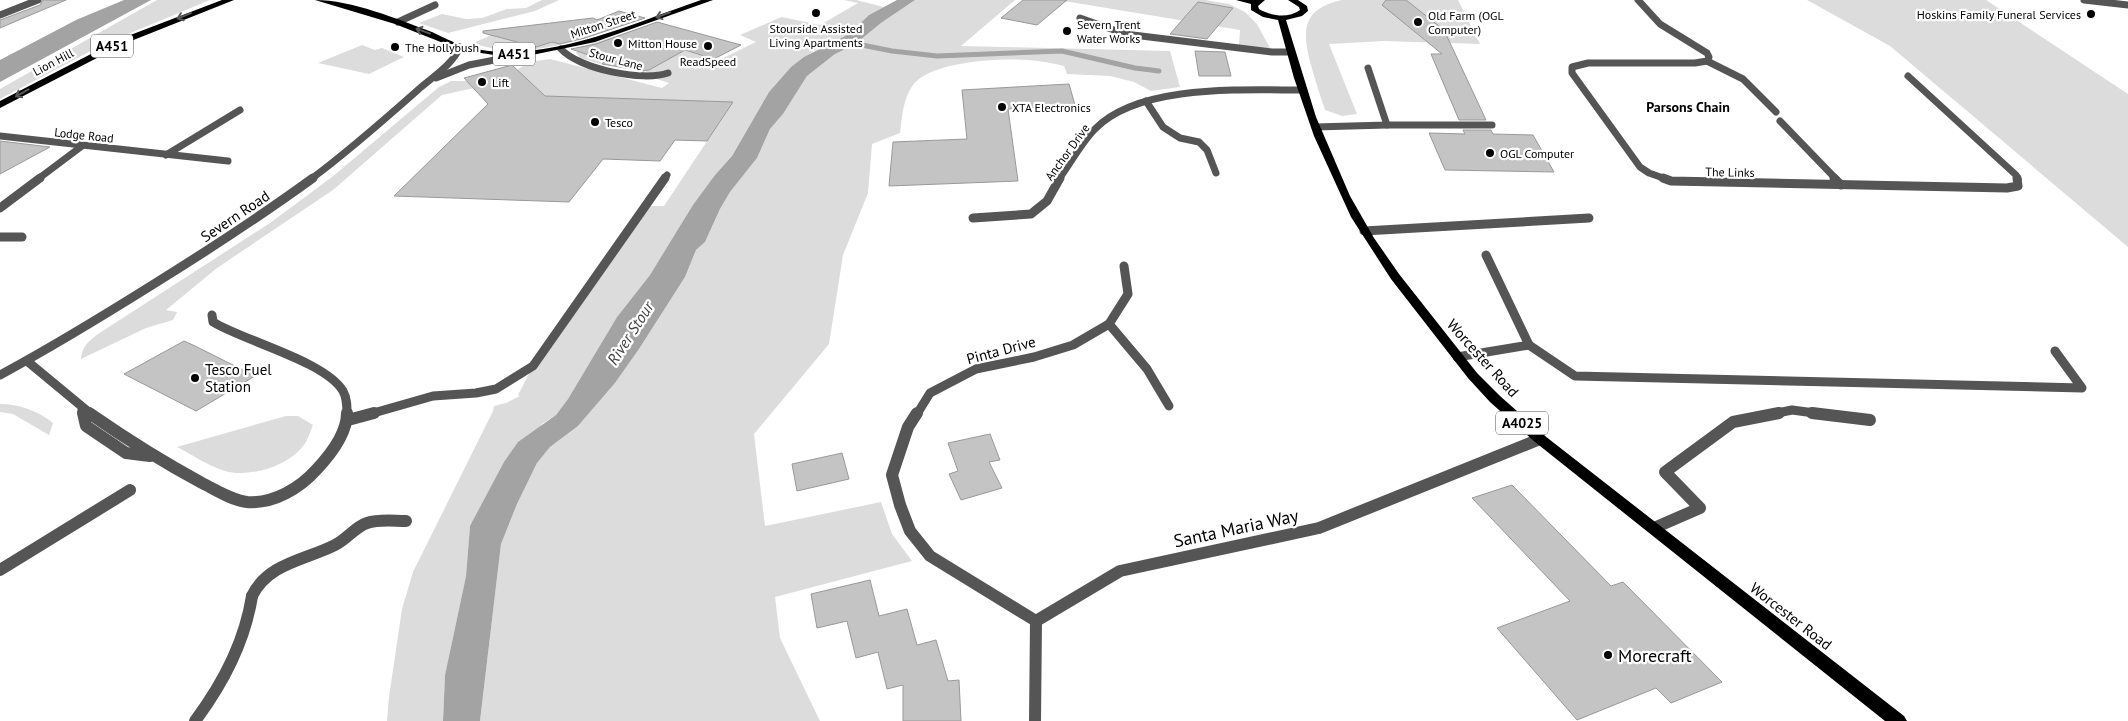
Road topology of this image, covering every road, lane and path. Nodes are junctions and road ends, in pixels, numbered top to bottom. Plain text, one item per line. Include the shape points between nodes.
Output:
1 (38, 0) edge
2 (230, 0) edge
3 (318, 0) edge
4 (709, 0) edge
5 (1240, 0) edge
6 (1292, 0) edge
7 (1638, 0) edge
8 (2084, 0) edge
9 (1258, 1) edge
10 (220, 2) edge
11 (435, 5) dead end
12 (2128, 5) edge
13 (0, 16) edge
14 (1080, 18) dead end
15 (1281, 18) junction
16 (398, 22) junction
17 (460, 47) junction
18 (561, 49) junction
19 (1290, 52) junction
20 (530, 53) junction
21 (1707, 61) junction
22 (1368, 68) dead end
23 (668, 73) dead end
24 (1908, 76) dead end
25 (420, 88) junction
26 (1302, 90) junction
27 (1146, 101) junction
28 (0, 105) edge
29 (240, 110) dead end
30 (1776, 112) dead end
31 (1780, 121) dead end
32 (1387, 125) junction
33 (1492, 125) dead end
34 (1315, 127) junction
35 (0, 136) edge
36 (82, 146) junction
37 (166, 155) junction
38 (228, 161) dead end
39 (1216, 173) dead end
40 (667, 175) dead end
41 (1841, 185) junction
42 (0, 208) edge
43 (973, 218) dead end
44 (1589, 218) dead end
45 (1364, 231) junction
46 (22, 237) dead end
47 (0, 238) edge
48 (1486, 255) dead end
49 (1124, 266) dead end
50 (212, 314) dead end
51 (1109, 324) junction
52 (1529, 344) junction
53 (2055, 351) dead end
54 (1457, 357) junction
55 (27, 361) junction
56 (0, 375) edge
57 (1169, 406) dead end
58 (348, 420) junction
59 (1870, 420) dead end
60 (1540, 439) junction
61 (130, 490) dead end
62 (406, 521) dead end
63 (1654, 528) junction
64 (0, 569) edge
65 (1036, 622) junction
66 (195, 721) edge
67 (1035, 721) edge
68 (1898, 721) edge

1 - 13 street
2 - 10 main road, Lion Hill / A451
3 - 16 main road, Mitton Street / A451
4 -> 18 main road, Mitton Street / A451
5 - 9 main road
6 - 15 main road via 1303,6 1304,11
7 - 21 street via 1660,24 1707,53
8 - 12 street
9 - 15 main road via 1253,7 1258,12
10 -> 28 main road, Lion Hill / A451 via 123,41
11 - 16 street
14 - 19 street via 1125,34
15 - 19 main road, Worcester Road / A4025
17 -> 16 main road, Mitton Street / A451
17 - 20 main road, Mitton Street / A451 via 494,54
17 - 25 street, Severn Road via 456,56
18 - 20 main road, Mitton Street / A451
18 - 23 street, Stour Lane via 578,61 645,79 660,78
19 - 26 main road, Worcester Road / A4025
20 - 25 street, Mitton Street via 458,68
21 - 30 street via 1743,79
21 - 41 street, The Links via 1588,63 1579,64 1571,70 1640,167 1650,173 1680,182
22 - 32 street
24 - 41 street, The Links via 2016,175 2020,182 2018,186
25 - 55 street, Severn Road via 340,157 280,202 142,292
26 - 27 street, Anchor Drive via 1203,91
26 - 34 main road, Worcester Road / A4025
27 - 39 street via 1163,127 1180,138 1199,142 1207,150
27 - 43 street, Anchor Drive via 1123,109 1095,129 1047,201 1031,214
29 - 37 street
31 - 41 street
32 - 33 street
32 - 34 street
34 - 45 main road, Worcester Road / A4025
35 - 36 street, Lodge Road
36 - 37 street, Lodge Road
36 - 42 street
37 - 38 street, Lodge Road
40 - 58 street via 532,366 496,389 433,396
44 - 45 street
45 - 54 main road, Worcester Road / A4025 via 1386,266
46 - 47 street
48 - 52 street
49 - 51 street, Pinta Drive via 1128,294
50 - 58 street via 213,322 223,328 328,377 343,391
51 - 57 street via 1147,369
51 - 65 street, Pinta Drive via 1074,345 976,369 930,393 908,427 892,475 910,531 930,556
52 - 53 street via 1575,376 2082,388
52 - 54 street
54 - 60 main road, Worcester Road / A4025 via 1495,399
55 - 56 street, Severn Road
55 - 58 street via 82,410 86,426 126,453 152,456 235,499 251,502 274,499 314,473 337,443
59 - 63 street via 1792,410 1732,422 1665,472 1700,508
60 - 63 main road, Worcester Road / A4025
60 - 65 street, Santa Maria Way via 1319,528 1120,571
61 - 64 street
62 - 66 street via 378,521 359,526 335,545 269,572 255,586 247,625 215,691
63 - 68 main road, Worcester Road / A4025
65 - 67 street

